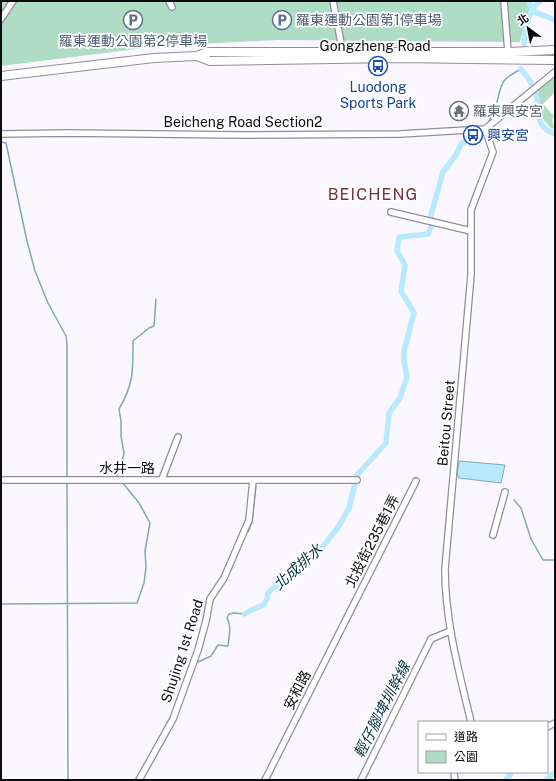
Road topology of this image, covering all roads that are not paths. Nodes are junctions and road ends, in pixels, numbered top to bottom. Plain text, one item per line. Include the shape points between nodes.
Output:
1 (13, 1) edge
2 (333, 1) edge
3 (504, 1) edge
4 (1, 19) edge
5 (555, 50) edge
6 (342, 56) junction
7 (508, 56) junction
8 (555, 60) edge
9 (555, 72) edge
10 (4, 76) edge
11 (485, 129) junction
12 (1, 134) edge
13 (391, 212) dead end
14 (471, 231) junction
15 (178, 437) dead end
16 (162, 479) junction
17 (1, 480) edge
18 (253, 480) junction
19 (354, 480) dead end
20 (416, 481) dead end
21 (505, 492) dead end
22 (493, 535) dead end
23 (350, 612) joint
24 (450, 631) junction
25 (471, 721) edge
26 (139, 780) edge
27 (265, 780) edge
28 (361, 780) edge

1 - 4 street
2 - 6 street
3 - 7 street
5 - 7 street, Gongzheng Road
6 - 7 street, Gongzheng Road
6 - 10 street, Gongzheng Road via 207,52 197,56 154,58
7 - 8 street, Gongzheng Road
9 - 11 street
11 - 12 street, Beicheng Road Section2 via 400,134
11 - 14 street, Beitou Street via 493,152 471,210
13 - 14 street
14 - 24 street, Beitou Street via 471,275 445,569
15 - 16 street
16 - 17 street, 水井一路
16 - 18 street, 水井一路
18 - 19 street, 水井一路
18 - 26 street, Shujing 1st Road via 249,520 224,578 210,599 198,650 173,720
20 - 23 street, 北投街235巷1弄
21 - 22 street
23 - 27 street, 安和路
24 - 25 street, Beitou Street
24 - 28 street via 431,639

